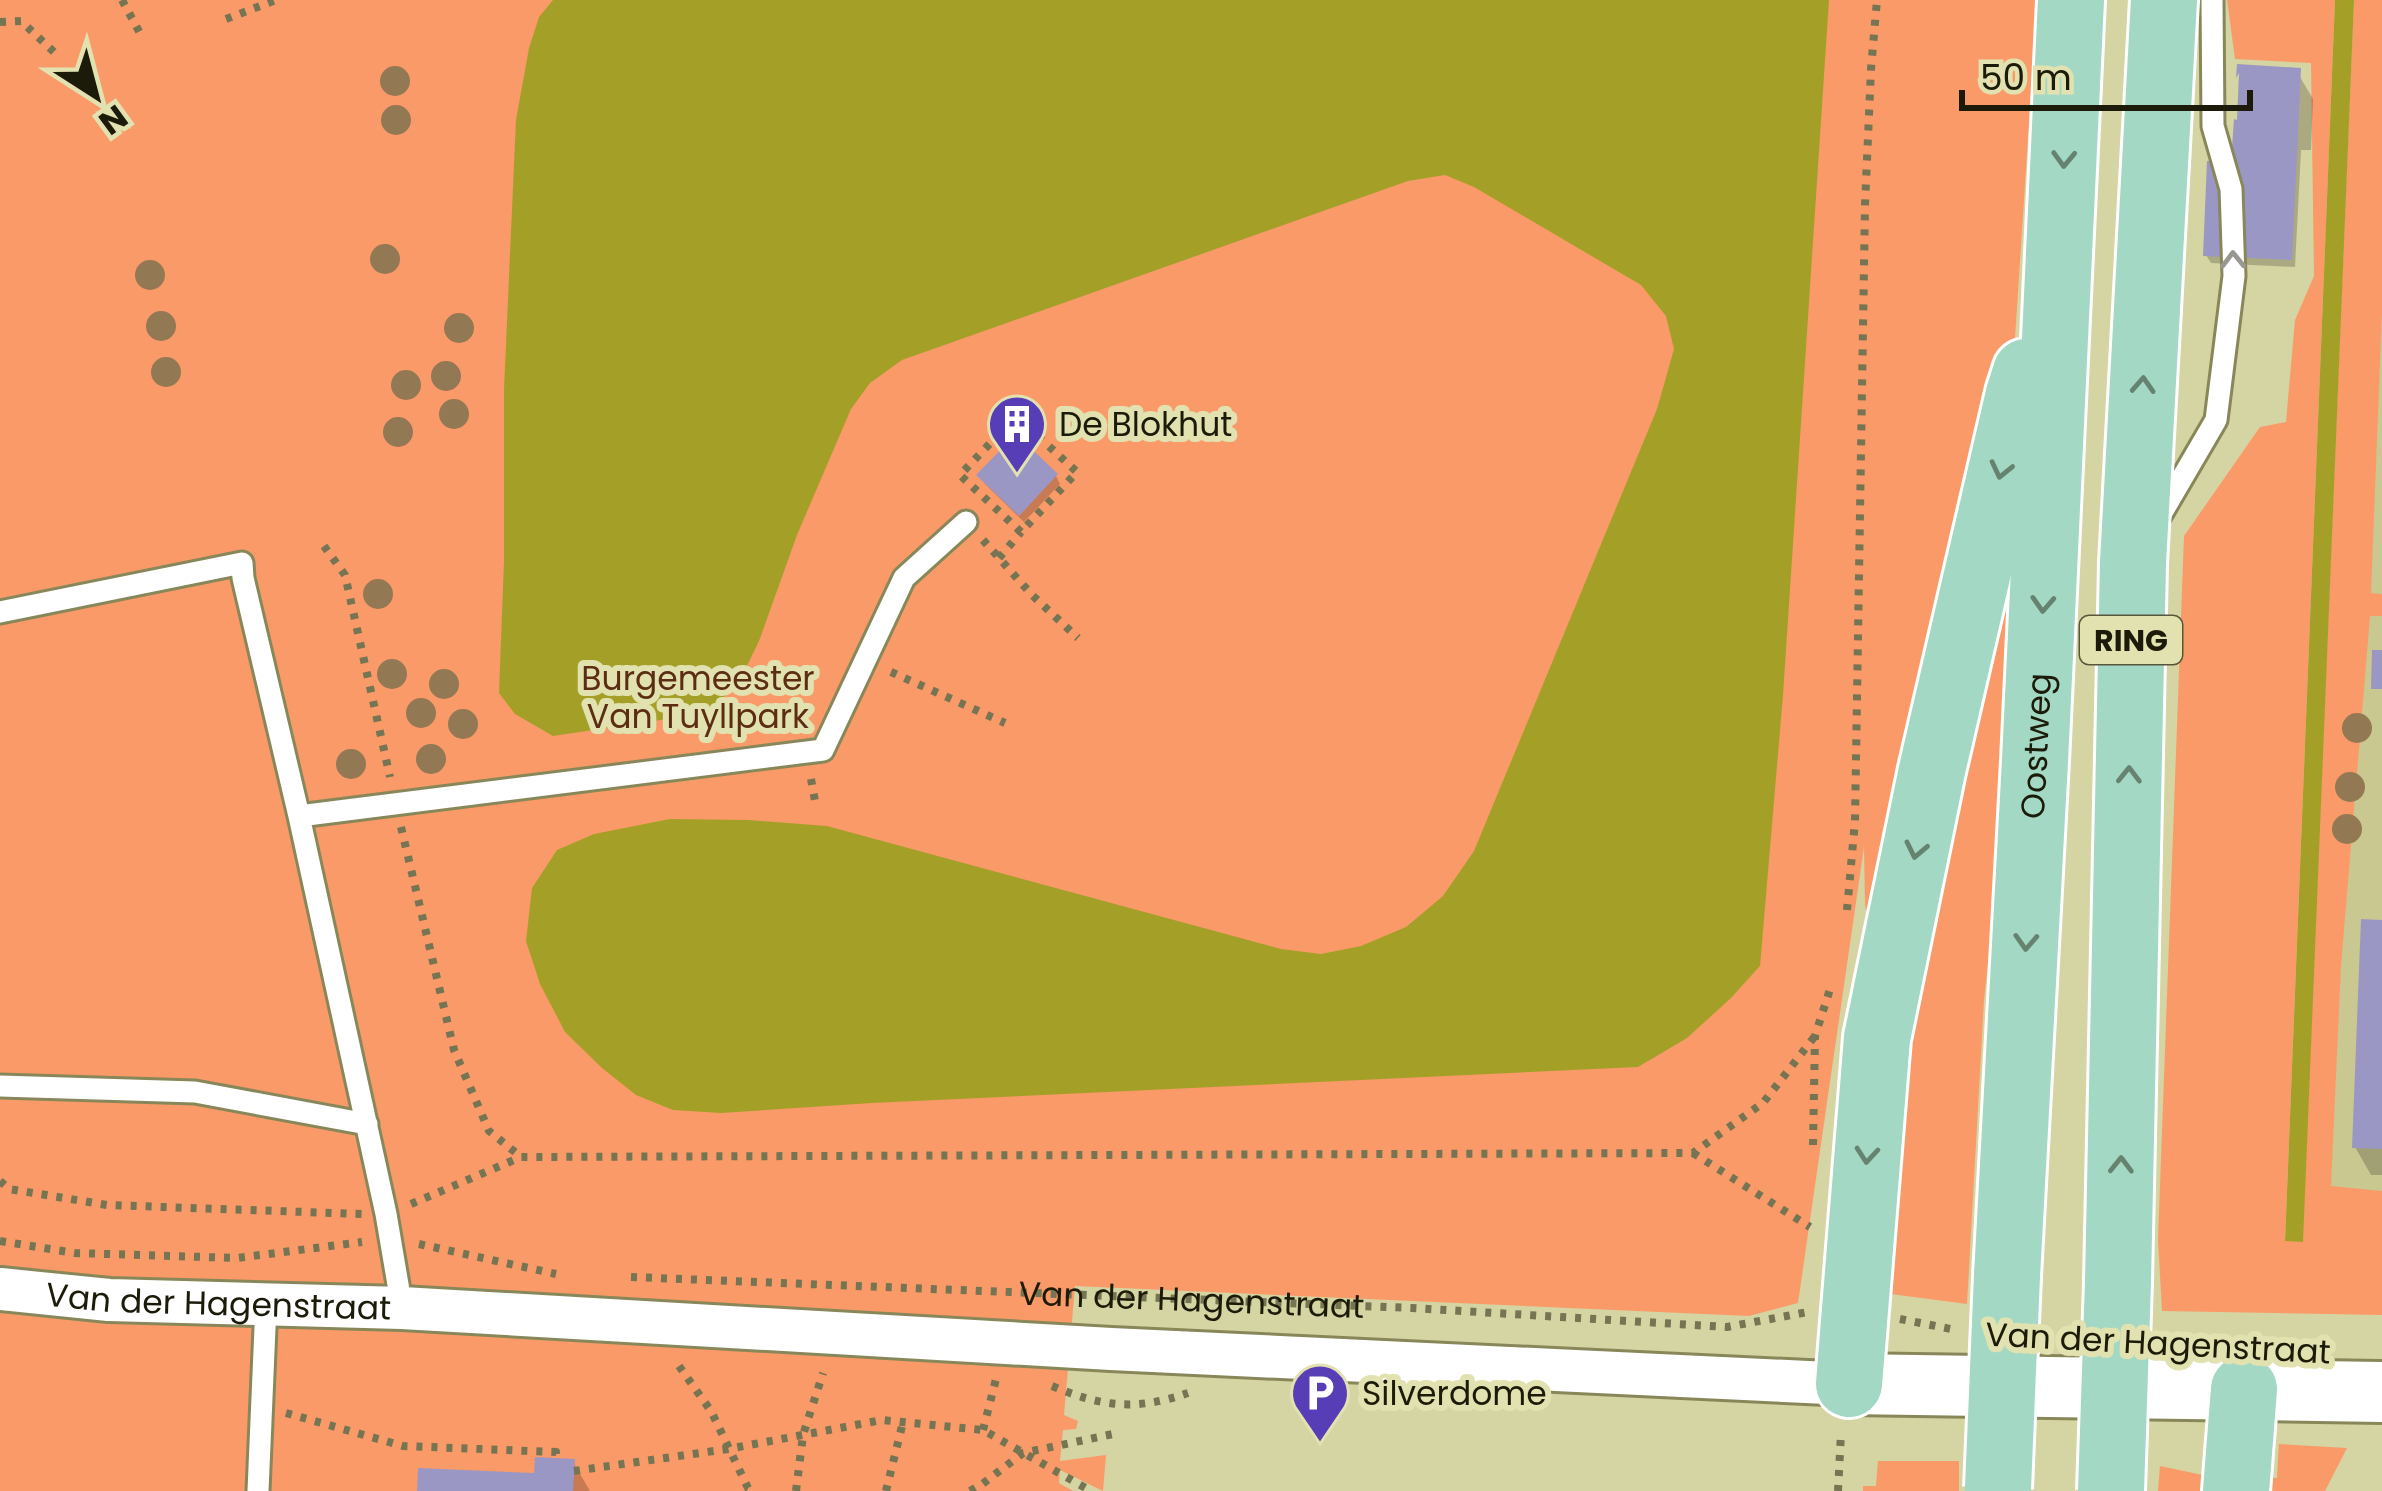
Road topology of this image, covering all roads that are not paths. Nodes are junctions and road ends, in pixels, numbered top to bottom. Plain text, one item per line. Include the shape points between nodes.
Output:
1 (2071, 0) edge
2 (2164, 0) edge
3 (2212, 0) edge
4 (2059, 278) junction
5 (966, 522) road end
6 (2133, 563) junction
7 (0, 612) edge
8 (299, 817) junction
9 (0, 1086) edge
10 (367, 1124) junction
11 (0, 1289) edge
12 (266, 1304) junction
13 (402, 1308) junction
14 (2243, 1388) junction
15 (2382, 1392) edge
16 (1845, 1402) junction
17 (1998, 1490) edge
18 (258, 1491) edge
19 (2111, 1491) edge
20 (2236, 1491) edge

1 -> 4 main road, Oostweg / RING
6 -> 2 main road, RING
6 -> 3 lane via 2216,420 2234,276 2231,189 2213,126
4 -> 16 main road via 2014,416 1877,1038
4 -> 17 main road, Oostweg / RING, bridge
5 - 8 lane via 904,578 823,750
19 -> 6 main road, RING, bridge
7 - 8 lane via 242,562
8 - 10 lane
9 - 10 lane via 196,1092
10 - 13 lane
11 - 12 street, Van der Hagenstraat
12 - 13 street, Van der Hagenstraat
12 - 18 lane
13 - 16 street, Van der Hagenstraat
14 - 15 street, Van der Hagenstraat
14 - 16 street, Van der Hagenstraat
14 - 20 main road

